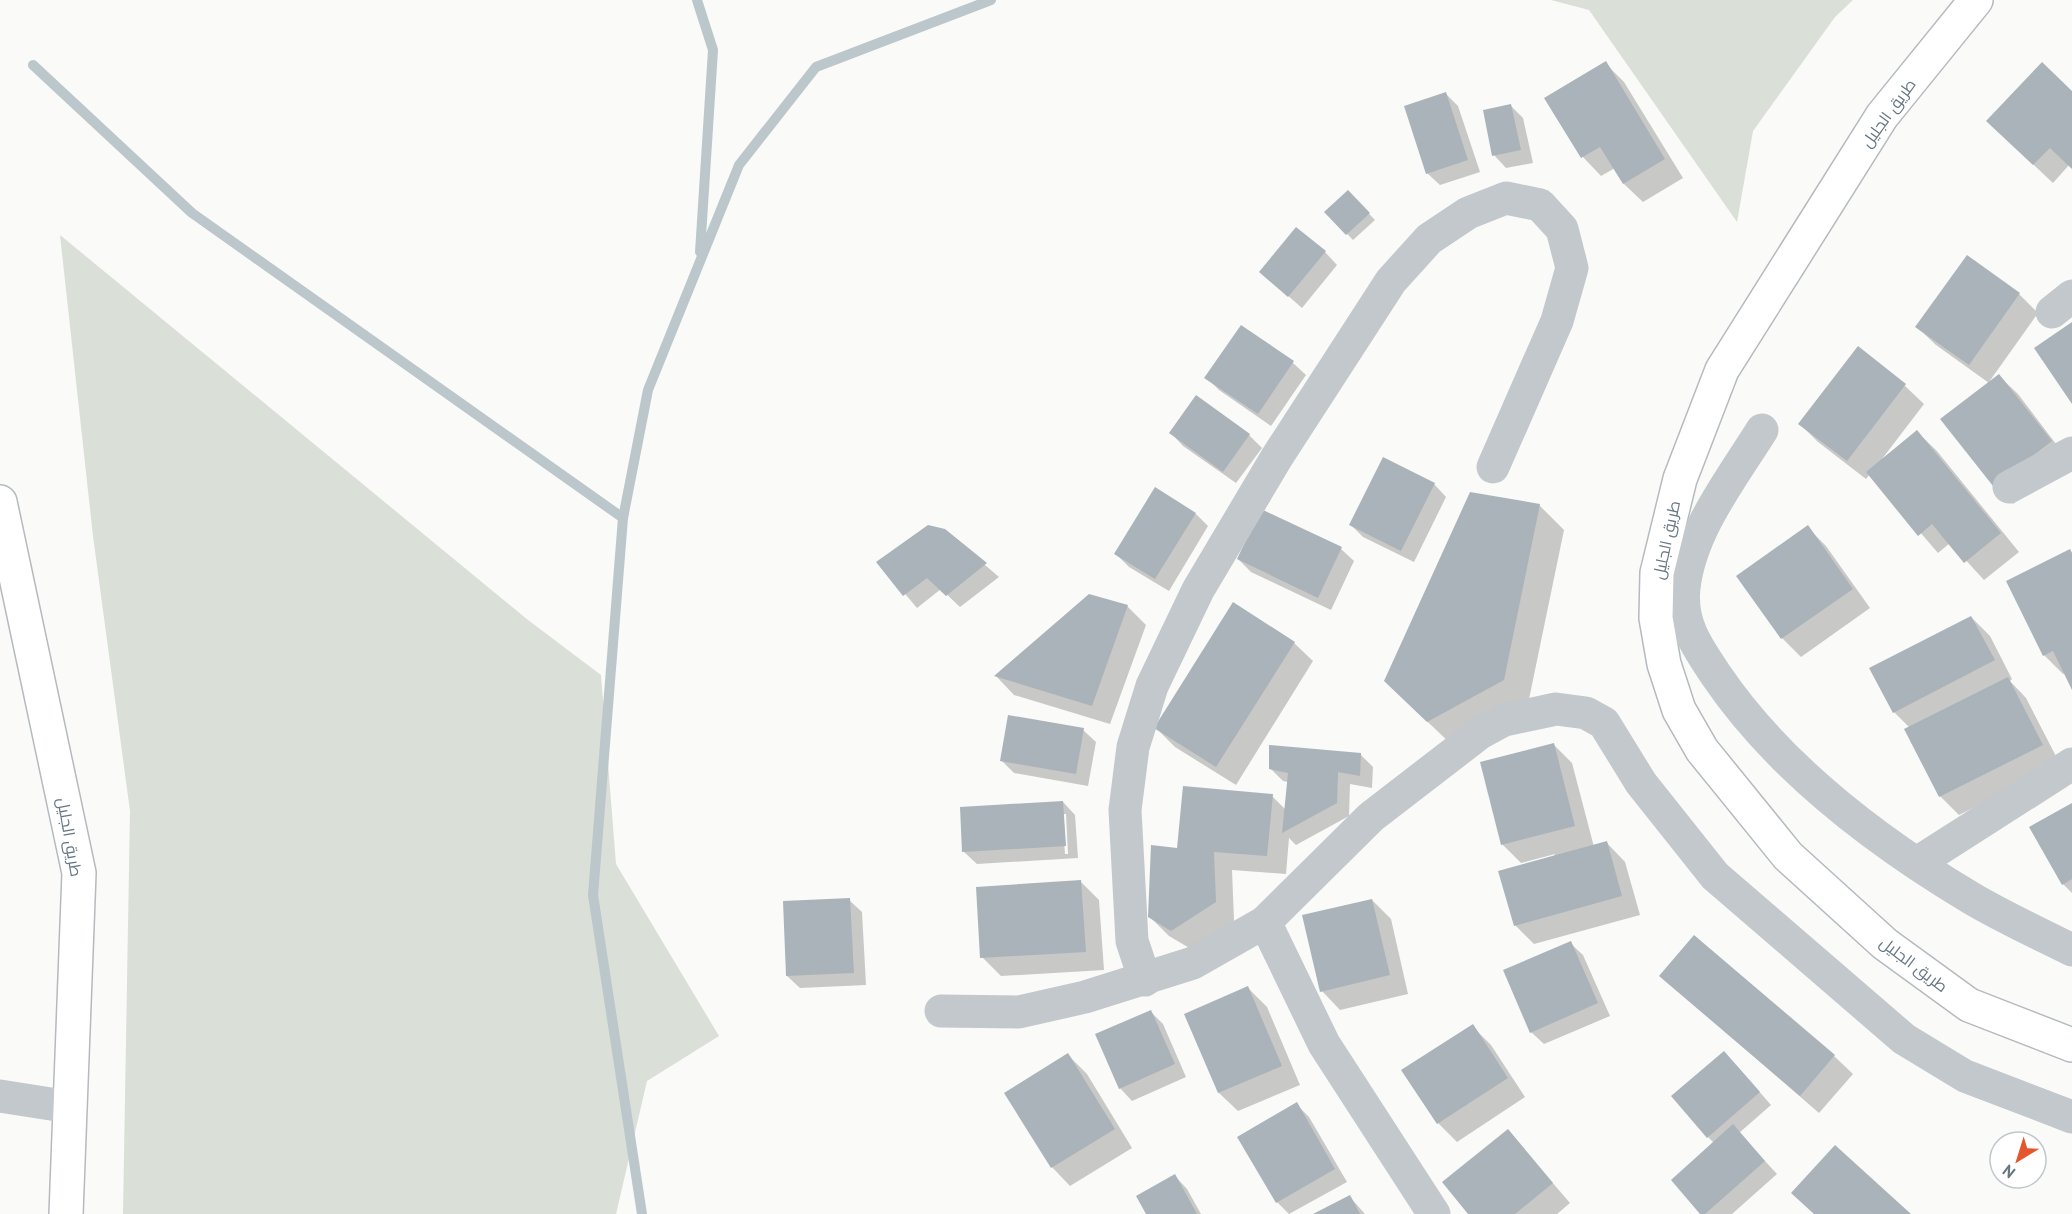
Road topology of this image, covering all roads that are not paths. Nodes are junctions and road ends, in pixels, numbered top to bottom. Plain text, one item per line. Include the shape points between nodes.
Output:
1 (1976, 0) edge
2 (1762, 430) dead end
3 (2072, 453) edge
4 (1493, 467) dead end
5 (2009, 487) dead end
6 (0, 502) edge
7 (2072, 764) edge
8 (1917, 862) junction
9 (1265, 922) junction
10 (2072, 950) edge
11 (1145, 980) junction
12 (941, 1011) dead end
13 (2072, 1045) edge
14 (0, 1096) edge
15 (70, 1107) junction
16 (2072, 1117) edge
17 (66, 1214) edge
18 (1434, 1214) edge

1 - 13 main road, طريق الجليل via 1882,116 1722,370 1680,479 1657,573 1656,618 1664,664 1679,710 1702,750 1788,856 1885,944 1969,1005
2 - 8 street via 1702,524 1684,588 1689,635 1737,706 1804,777
3 - 5 street
4 - 11 street via 1557,321 1572,268 1563,229 1540,205 1506,198 1468,213 1429,239 1391,280 1277,457 1198,590 1152,686 1133,747 1125,810 1132,941
6 - 15 main road, طريق الجليل via 79,873
7 - 8 street
8 - 10 street via 1972,898
9 - 11 street via 1193,963
9 - 16 street via 1371,817 1480,733 1504,720 1556,709 1586,713 1604,723 1641,783 1715,876 1905,1039 1965,1076
9 - 18 street via 1324,1044
11 - 12 street via 1019,1012
14 - 15 street
15 - 17 main road, طريق الجليل

